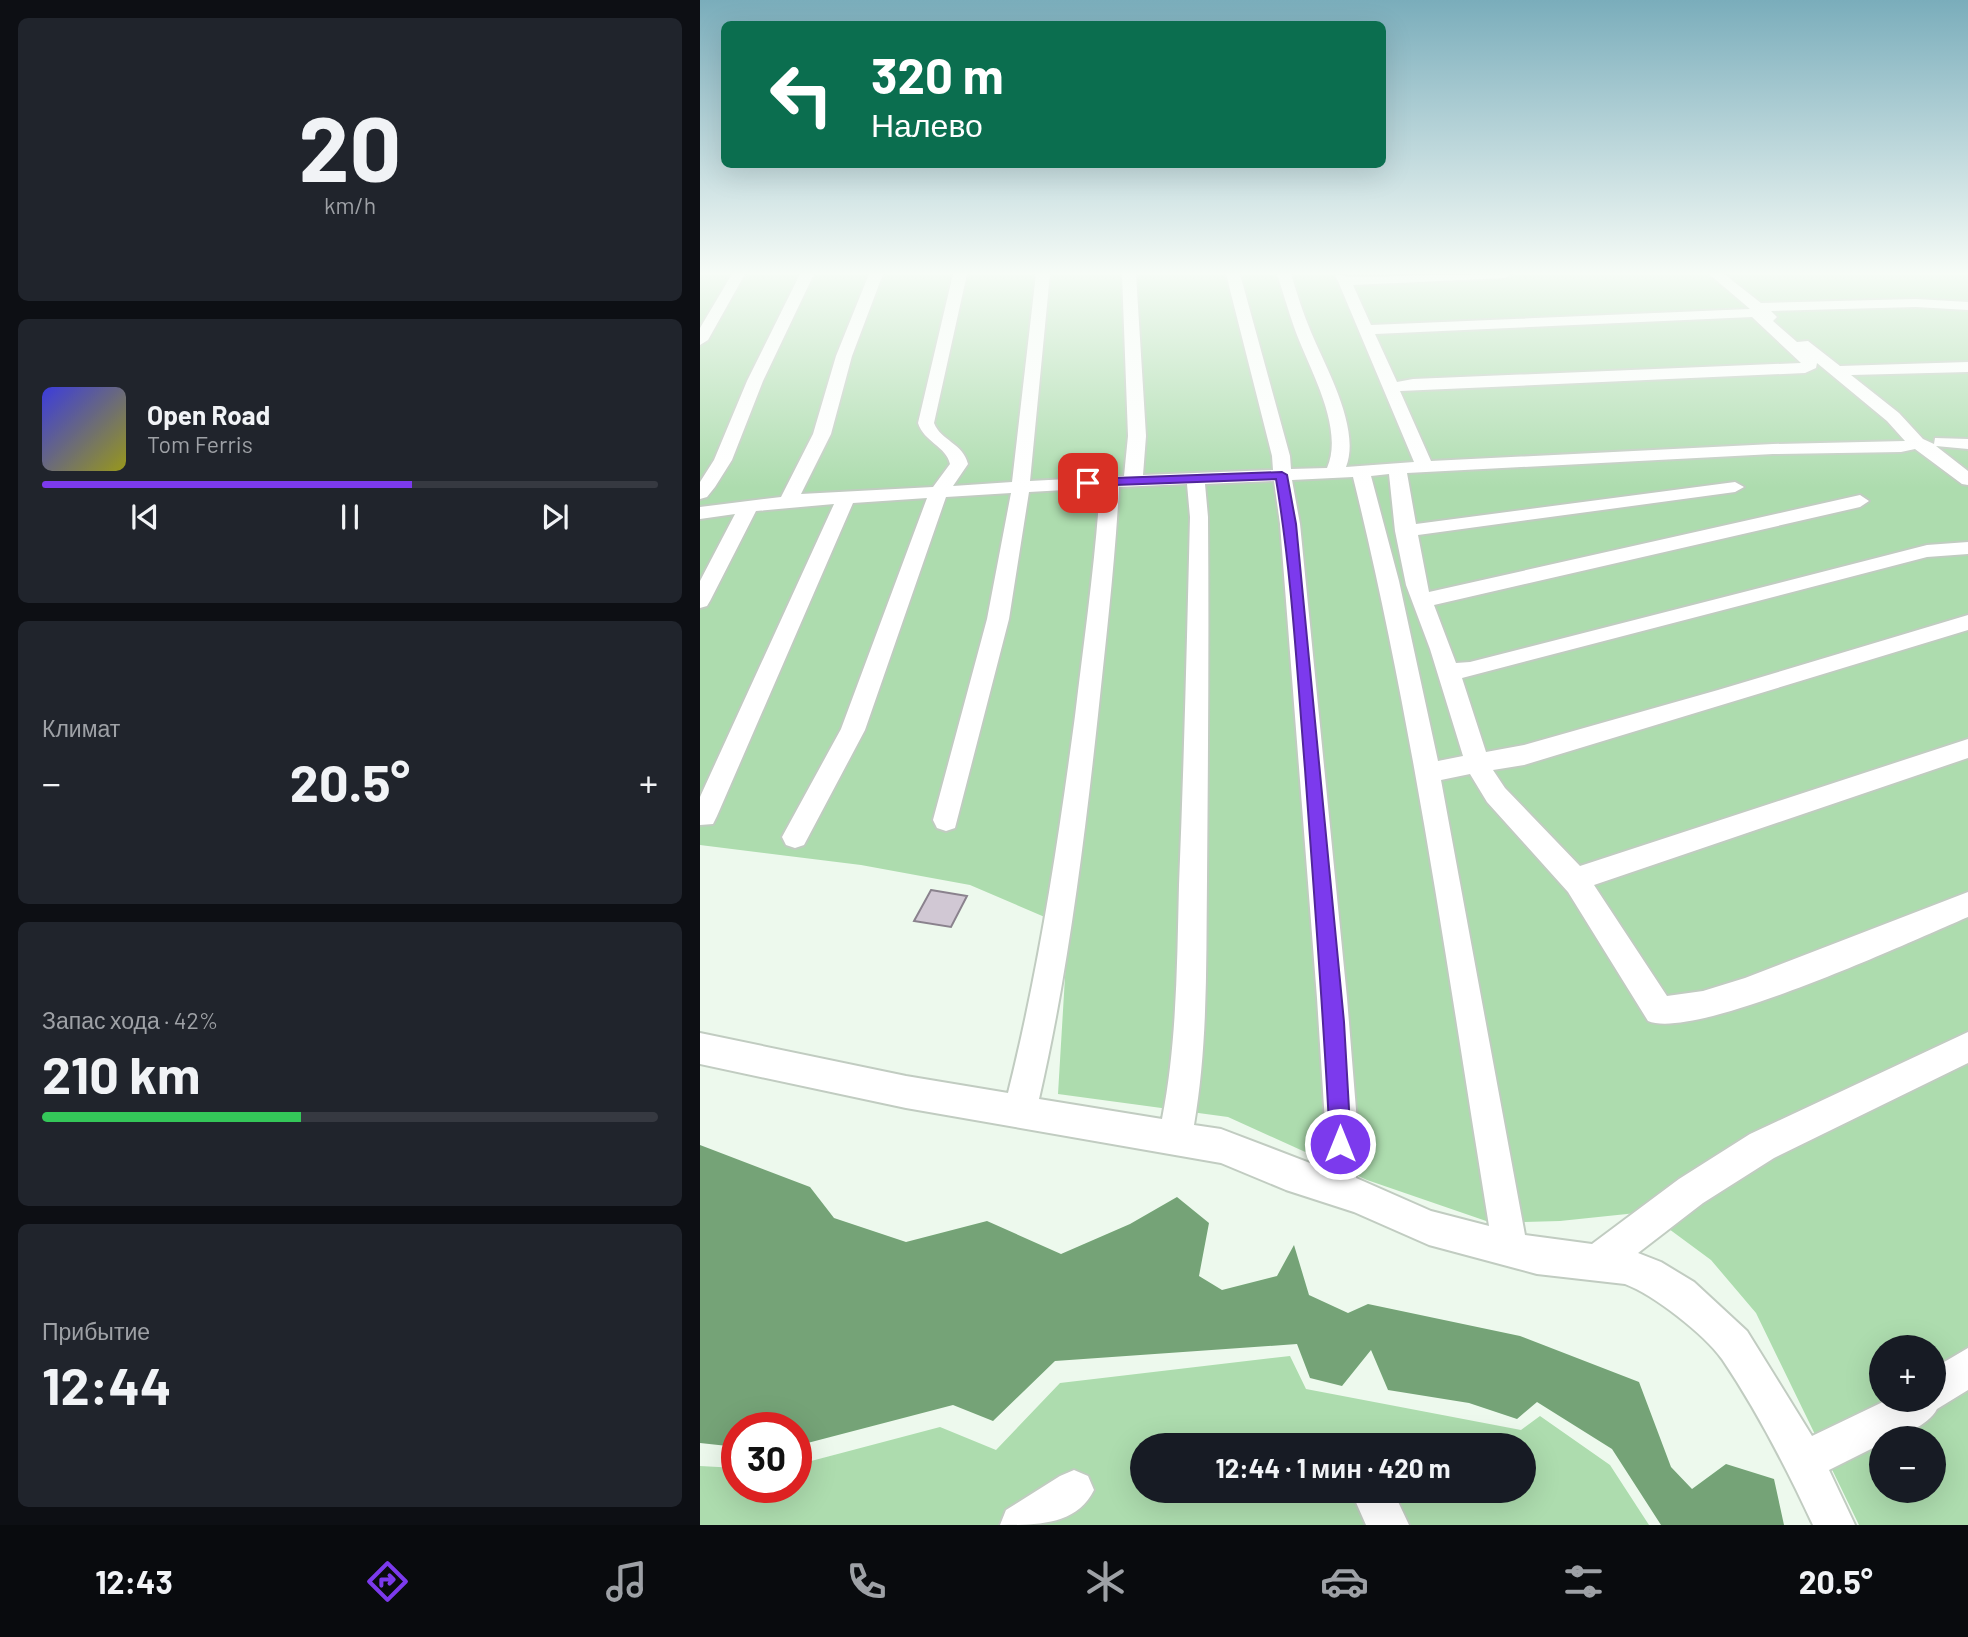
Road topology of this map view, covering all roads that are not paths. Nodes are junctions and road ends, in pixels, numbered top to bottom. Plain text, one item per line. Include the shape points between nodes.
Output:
1 (773, 345) edge
2 (848, 345) edge
3 (944, 345) edge
4 (1036, 345) edge
5 (1132, 345) edge
6 (1252, 345) edge
7 (1309, 345) edge
8 (1373, 345) edge
9 (1791, 345) edge
10 (1802, 345) edge
11 (1821, 345) edge
12 (1968, 367) edge
13 (1835, 370) junction
14 (1853, 370) junction
15 (1391, 388) junction
16 (1941, 442) junction
17 (1917, 443) junction
18 (1968, 443) edge
19 (1968, 464) edge
20 (1425, 467) junction
21 (1397, 469) junction
22 (1361, 471) junction
23 (1334, 473) junction
24 (1282, 475) junction
25 (1196, 479) junction
26 (1121, 481) junction
27 (1968, 481) edge
28 (1022, 487) junction
29 (1735, 487) dead end
30 (939, 492) junction
31 (700, 493) edge
32 (845, 499) junction
33 (1860, 501) dead end
34 (788, 502) junction
35 (749, 506) junction
36 (700, 513) edge
37 (1405, 531) junction
38 (1968, 548) edge
39 (700, 601) edge
40 (1421, 601) junction
41 (1968, 622) edge
42 (1448, 671) junction
43 (1968, 748) edge
44 (1477, 762) junction
45 (1429, 772) junction
46 (704, 816) dead end
47 (946, 820) dead end
48 (795, 838) dead end
49 (1575, 880) junction
50 (1968, 904) edge
51 (1968, 1047) edge
52 (700, 1048) edge
53 (1020, 1112) junction
54 (1175, 1139) junction
55 (1339, 1190) junction
56 (1510, 1249) junction
57 (1597, 1263) junction
58 (1968, 1367) edge
59 (1946, 1383) edge
60 (1904, 1412) edge
61 (1804, 1461) junction
62 (1074, 1490) dead end
63 (1377, 1503) edge
64 (1021, 1525) edge
65 (1388, 1525) edge
66 (1834, 1525) edge

1 - 31 street via 722,463
2 - 34 street via 822,434
3 - 30 street via 926,424 928,432 959,456 956,472
4 - 28 street
5 - 26 street via 1137,436
6 - 24 street
7 - 23 street via 1334,405 1342,454
8 - 15 street
9 - 15 street via 1810,365
10 - 13 street
11 - 14 street
12 - 14 street
13 - 14 street
13 - 17 street
14 - 16 street
15 - 20 street
16 - 18 street
16 - 19 street
17 - 20 street via 1867,449
17 - 27 street
20 - 21 street
21 - 22 street
21 - 37 street
22 - 23 street
22 - 45 street
23 - 24 street
24 - 25 street
24 - 55 street via 1332,998 1341,1122
25 - 26 street
25 - 54 street via 1192,930 1187,1074
26 - 28 street
26 - 53 street via 1105,558 1070,855
28 - 30 street
28 - 47 street via 998,619
29 - 37 street
30 - 32 street
30 - 48 street via 853,730
32 - 34 street
32 - 46 street
33 - 40 street
34 - 35 street
35 - 36 street
35 - 39 street
37 - 40 street
38 - 42 street via 1927,551 1470,670
40 - 42 street
41 - 44 street via 1524,755
42 - 44 street
43 - 49 street
44 - 45 street
44 - 49 street via 1496,795
45 - 56 street
49 - 50 street via 1659,1011 1684,1011 1731,997
51 - 57 street via 1762,1146 1691,1191
52 - 53 street
53 - 54 street
54 - 55 street via 1221,1146
55 - 56 street via 1429,1228
56 - 57 street
57 - 61 street via 1648,1275 1708,1318 1751,1368
58 - 59 street
60 - 61 street
61 - 66 street
62 - 64 street
63 - 65 street

